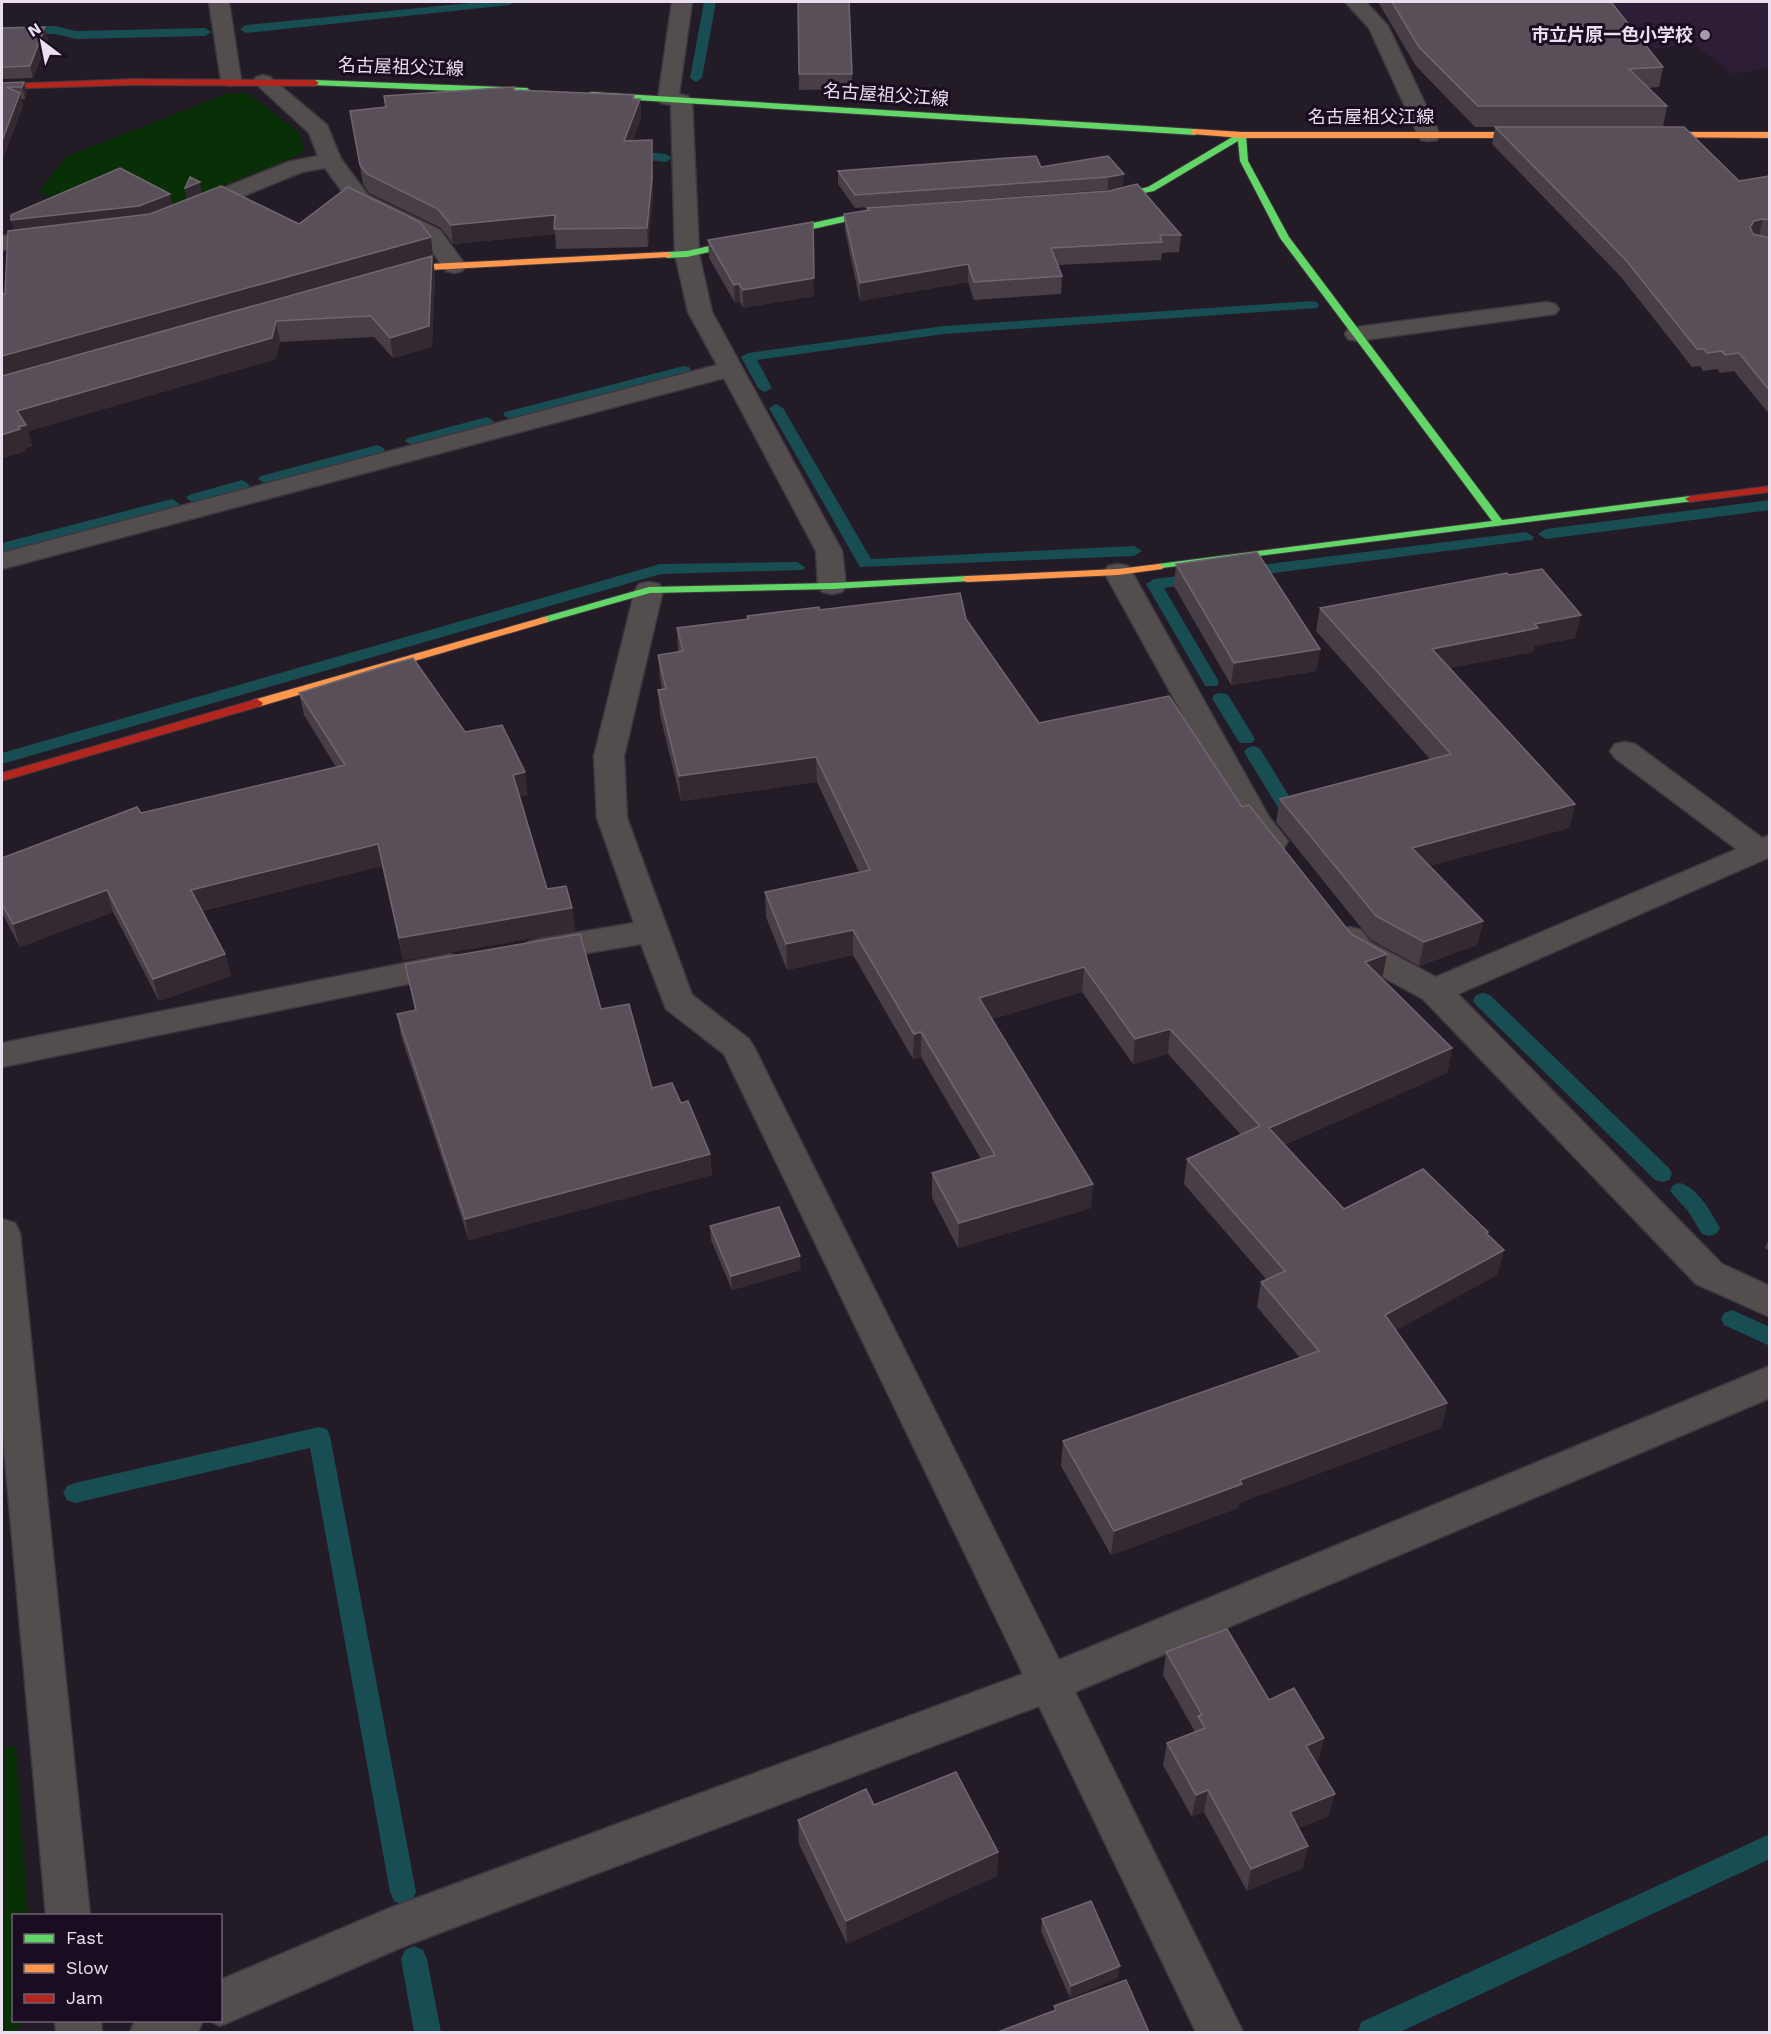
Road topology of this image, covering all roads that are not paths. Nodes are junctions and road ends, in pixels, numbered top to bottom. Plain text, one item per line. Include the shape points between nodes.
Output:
1 (219, 2) edge
2 (682, 2) edge
3 (1354, 2) edge
4 (231, 80) junction
5 (263, 81) junction
6 (2, 87) edge
7 (542, 92) edge
8 (576, 94) edge
9 (675, 99) junction
10 (1242, 135) junction
11 (1429, 135) junction
12 (1546, 135) edge
13 (1629, 135) edge
14 (1770, 135) edge
15 (330, 159) junction
16 (1085, 200) edge
17 (909, 212) edge
18 (178, 214) edge
19 (79, 235) edge
20 (2, 243) edge
21 (687, 254) junction
22 (454, 266) junction
23 (374, 283) edge
24 (1547, 309) dead end
25 (1357, 334) junction
26 (731, 369) junction
27 (1770, 489) edge
28 (1498, 523) junction
29 (2, 561) edge
30 (1118, 572) junction
31 (832, 586) junction
32 (650, 590) junction
33 (1625, 751) dead end
34 (2, 777) edge
35 (1764, 847) edge
36 (1287, 858) edge
37 (1330, 913) edge
38 (653, 932) junction
39 (516, 954) edge
40 (481, 960) edge
41 (1435, 991) junction
42 (2, 1055) edge
43 (2, 1233) edge
44 (1770, 1303) edge
45 (1770, 1381) edge
46 (1048, 1684) junction
47 (68, 1914) edge
48 (222, 2002) edge
49 (176, 2022) edge
50 (153, 2032) edge
51 (1220, 2032) edge

1 - 4 street
2 - 9 street
3 - 11 street via 1378,26
4 - 5 street, 名古屋祖父江線
4 - 6 street, 名古屋祖父江線
5 - 7 street, 名古屋祖父江線
5 - 15 street via 319,130
8 - 9 street, 名古屋祖父江線
9 - 10 street, 名古屋祖父江線
9 - 21 street
10 - 11 street, 名古屋祖父江線
10 - 16 street via 1152,189
10 - 25 street via 1244,161 1285,238
11 - 12 street, 名古屋祖父江線
13 - 14 street
15 - 18 street via 296,167
15 - 22 street via 360,200 432,235
17 - 21 street via 853,217
19 - 20 street
21 - 22 street
21 - 26 street via 700,312
22 - 23 street via 430,267
24 - 25 street
25 - 28 street
26 - 29 street
26 - 31 street via 829,551
27 - 28 street
28 - 30 street
30 - 31 street
30 - 36 street via 1257,822
31 - 32 street
32 - 34 street
32 - 38 street via 609,756 612,818
33 - 35 street
35 - 41 street
37 - 41 street via 1359,950
38 - 39 street
38 - 46 street via 678,1001 737,1047
40 - 42 street
41 - 44 street via 1709,1274
43 - 47 street
45 - 46 street
46 - 48 street via 390,1930
46 - 51 street
49 - 50 street

